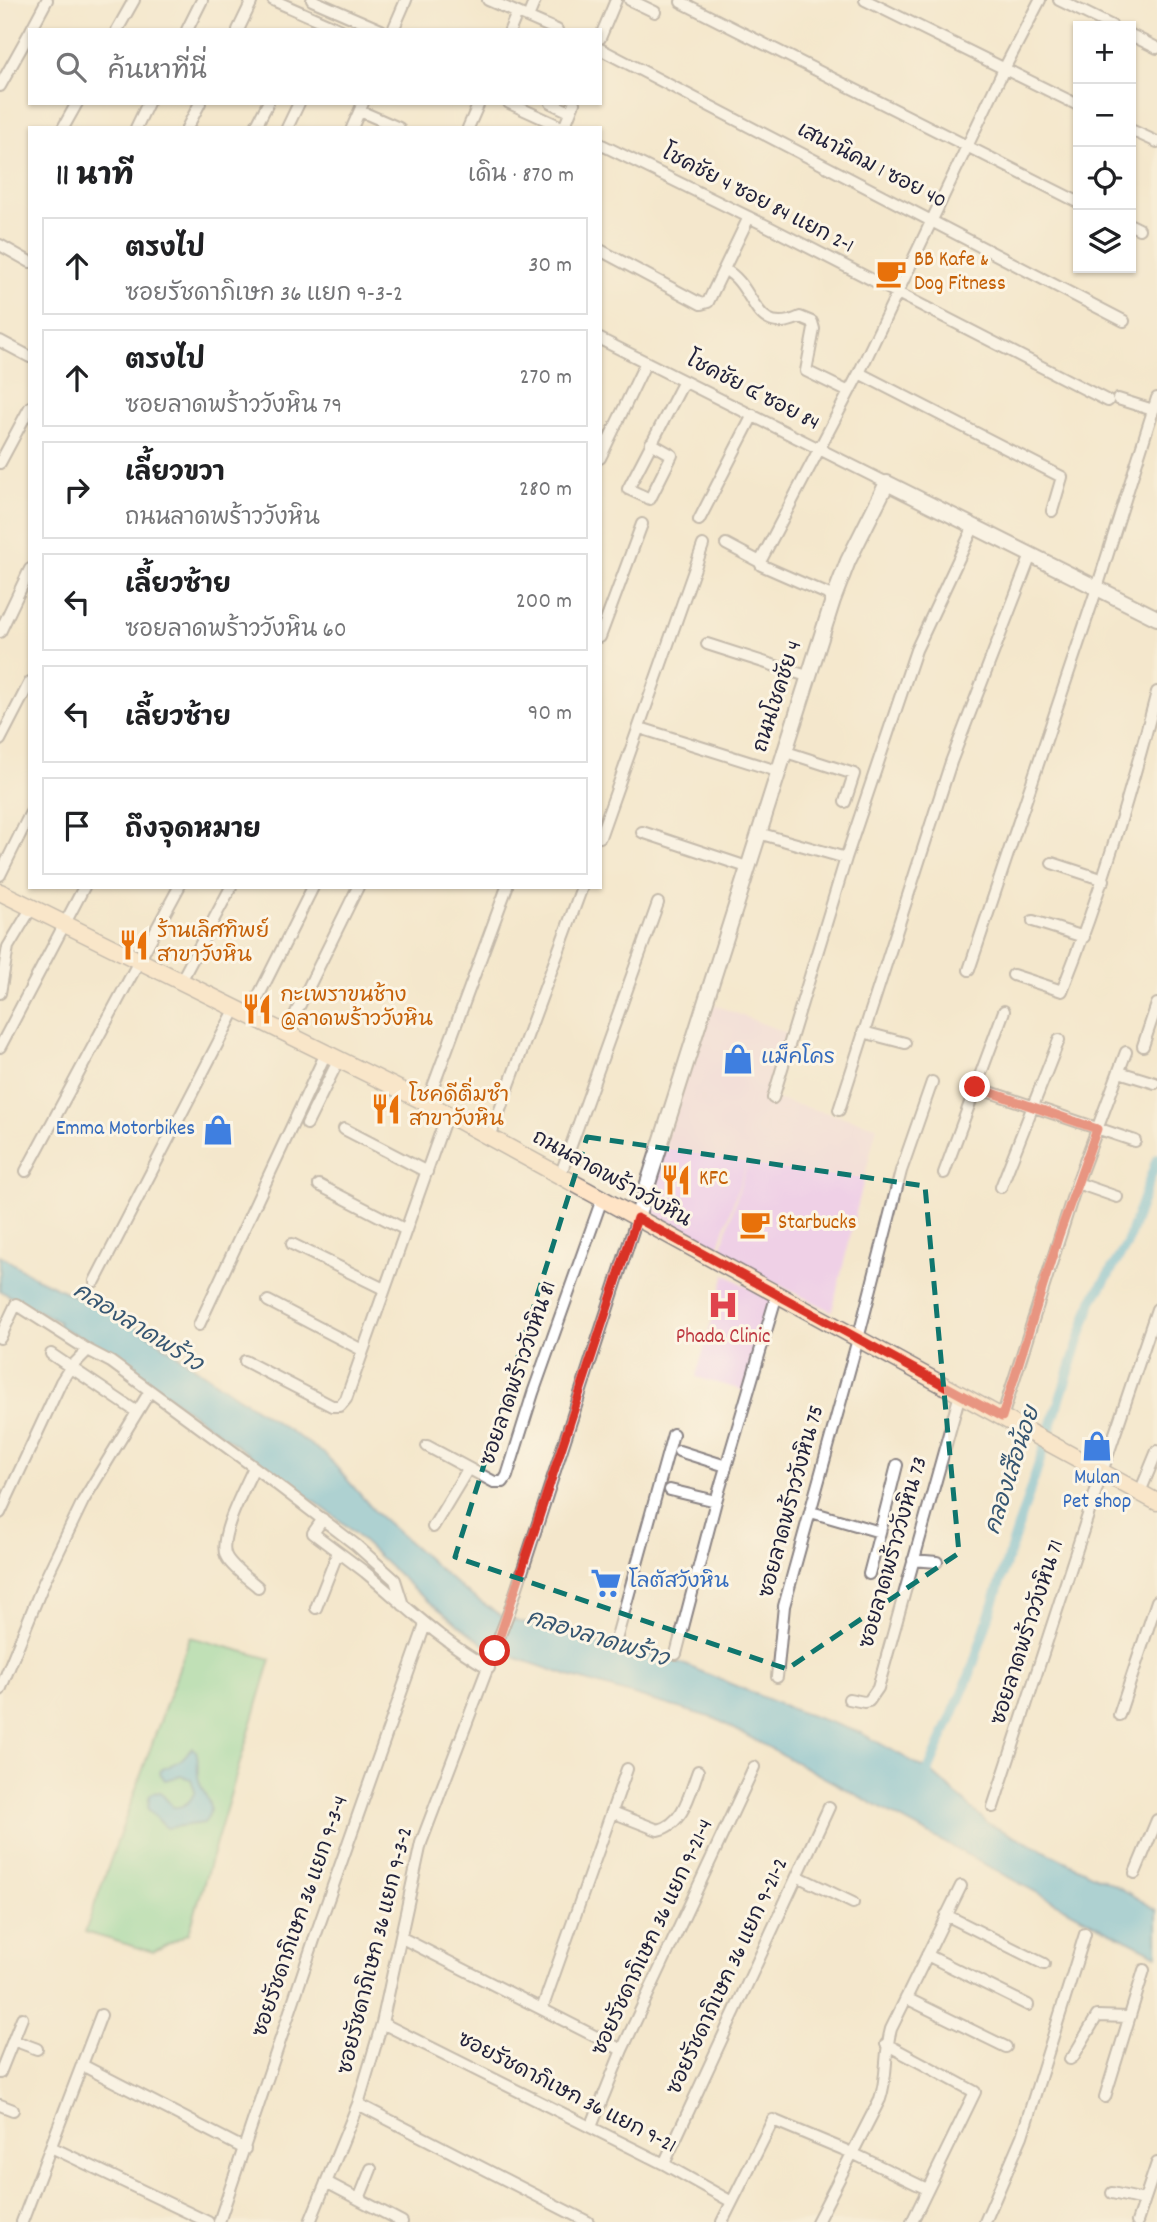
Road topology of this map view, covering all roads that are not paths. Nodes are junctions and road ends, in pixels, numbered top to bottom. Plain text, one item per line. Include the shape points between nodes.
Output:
1 (47, 0) edge
2 (134, 0) edge
3 (202, 0) edge
4 (312, 0) edge
5 (406, 0) edge
6 (488, 0) edge
7 (535, 0) edge
8 (616, 0) edge
9 (630, 0) edge
10 (866, 0) edge
11 (1040, 0) edge
12 (1059, 0) edge
13 (277, 1) edge
14 (681, 2) dead end
15 (251, 3) dead end
16 (655, 12) dead end
17 (522, 15) junction
18 (1102, 21) edge
19 (32, 28) edge
20 (118, 28) edge
21 (188, 28) edge
22 (239, 28) edge
23 (337, 28) edge
24 (376, 28) edge
25 (394, 28) edge
26 (512, 28) edge
27 (552, 28) edge
28 (602, 33) edge
29 (28, 35) edge
30 (1136, 38) edge
31 (1157, 48) edge
32 (602, 50) edge
33 (1004, 69) junction
34 (0, 86) edge
35 (1073, 103) edge
36 (76, 105) edge
37 (147, 105) edge
38 (199, 105) edge
39 (267, 105) edge
40 (298, 105) edge
41 (478, 105) edge
42 (513, 105) edge
43 (361, 107) edge
44 (572, 108) edge
45 (64, 126) edge
46 (137, 126) edge
47 (188, 126) edge
48 (256, 126) edge
49 (288, 126) edge
50 (353, 126) edge
51 (396, 126) edge
52 (469, 126) edge
53 (560, 126) edge
54 (565, 126) edge
55 (1136, 132) edge
56 (1157, 142) edge
57 (602, 145) edge
58 (968, 146) junction
59 (1073, 199) edge
60 (749, 218) junction
61 (933, 221) junction
62 (0, 245) edge
63 (602, 251) edge
64 (28, 261) edge
65 (725, 270) junction
66 (896, 293) junction
67 (1124, 321) dead end
68 (602, 340) edge
69 (0, 341) edge
70 (28, 356) edge
71 (646, 362) junction
72 (859, 373) junction
73 (684, 381) junction
74 (849, 392) junction
75 (1157, 398) edge
76 (1153, 410) junction
77 (28, 411) edge
78 (752, 415) junction
79 (0, 433) edge
80 (12, 440) junction
81 (651, 443) junction
82 (819, 448) junction
83 (602, 454) edge
84 (0, 463) edge
85 (887, 483) junction
86 (1052, 511) dead end
87 (699, 520) dead end
88 (642, 524) dead end
89 (974, 526) junction
90 (726, 544) dead end
91 (704, 545) dead end
92 (1031, 555) junction
93 (760, 562) junction
94 (28, 573) edge
95 (1097, 588) junction
96 (834, 597) junction
97 (1157, 618) edge
98 (0, 631) edge
99 (602, 632) edge
100 (707, 644) dead end
101 (807, 676) junction
102 (28, 686) edge
103 (1157, 692) edge
104 (640, 728) junction
105 (0, 740) edge
106 (783, 751) junction
107 (777, 771) junction
108 (845, 802) dead end
109 (28, 818) edge
110 (602, 832) edge
111 (642, 832) dead end
112 (758, 833) junction
113 (846, 858) junction
114 (1052, 863) dead end
115 (747, 867) junction
116 (0, 875) edge
117 (1104, 880) junction
118 (83, 889) edge
119 (178, 889) edge
120 (230, 889) edge
121 (312, 889) edge
122 (357, 889) edge
123 (506, 889) edge
124 (581, 889) edge
125 (0, 892) edge
126 (658, 903) dead end
127 (32, 907) junction
128 (1033, 921) dead end
129 (65, 923) junction
130 (1084, 937) junction
131 (139, 960) junction
132 (969, 970) dead end
133 (1013, 975) dead end
134 (181, 981) junction
135 (0, 993) edge
136 (1157, 1004) edge
137 (1004, 1011) dead end
138 (243, 1012) junction
139 (863, 1032) junction
140 (286, 1033) junction
141 (1059, 1040) dead end
142 (905, 1043) dead end
143 (1143, 1046) dead end
144 (0, 1047) edge
145 (1126, 1052) dead end
146 (332, 1056) junction
147 (1119, 1072) junction
148 (932, 1082) dead end
149 (1155, 1083) dead end
150 (975, 1087) junction
151 (773, 1098) dead end
152 (427, 1103) junction
153 (1032, 1108) junction
154 (839, 1110) dead end
155 (447, 1114) junction
156 (307, 1124) dead end
157 (344, 1129) dead end
158 (1097, 1129) junction
159 (490, 1138) junction
160 (1135, 1141) dead end
161 (26, 1171) dead end
162 (427, 1172) junction
163 (944, 1173) dead end
164 (560, 1176) junction
165 (1077, 1183) junction
166 (319, 1185) dead end
167 (1001, 1187) dead end
168 (1117, 1197) dead end
169 (602, 1199) junction
170 (637, 1218) junction
171 (406, 1230) junction
172 (292, 1244) dead end
173 (95, 1281) dead end
174 (384, 1289) junction
175 (777, 1294) junction
176 (268, 1300) dead end
177 (1157, 1309) edge
178 (199, 1325) dead end
179 (0, 1338) edge
180 (858, 1339) junction
181 (88, 1350) junction
182 (362, 1350) junction
183 (51, 1354) dead end
184 (245, 1361) dead end
185 (70, 1368) junction
186 (150, 1391) junction
187 (960, 1394) junction
188 (137, 1412) junction
189 (1002, 1417) junction
190 (673, 1434) dead end
191 (427, 1446) dead end
192 (679, 1451) dead end
193 (1157, 1451) edge
194 (897, 1465) dead end
195 (254, 1466) junction
196 (726, 1466) junction
197 (468, 1469) junction
198 (1101, 1472) junction
199 (670, 1490) dead end
200 (1140, 1492) junction
201 (716, 1501) junction
202 (1157, 1502) edge
203 (811, 1512) junction
204 (0, 1513) edge
205 (323, 1519) junction
206 (433, 1527) dead end
207 (880, 1531) junction
208 (338, 1552) junction
209 (913, 1560) junction
210 (937, 1562) dead end
211 (869, 1574) dead end
212 (258, 1587) dead end
213 (1157, 1601) edge
214 (403, 1605) junction
215 (316, 1608) dead end
216 (425, 1625) junction
217 (616, 1640) dead end
218 (676, 1654) dead end
219 (489, 1668) junction
220 (777, 1677) dead end
221 (0, 1690) edge
222 (849, 1699) dead end
223 (1119, 1716) dead end
224 (754, 1767) dead end
225 (627, 1769) dead end
226 (698, 1771) dead end
227 (829, 1807) dead end
228 (993, 1807) dead end
229 (612, 1812) junction
230 (1157, 1820) edge
231 (1135, 1873) dead end
232 (796, 1876) junction
233 (961, 1886) dead end
234 (853, 1903) dead end
235 (946, 1915) junction
236 (1085, 1934) dead end
237 (402, 1938) junction
238 (927, 1955) junction
239 (1044, 1964) dead end
240 (1144, 1970) dead end
241 (906, 1998) junction
242 (1028, 2005) dead end
243 (542, 2009) junction
244 (101, 2015) dead end
245 (1128, 2017) junction
246 (22, 2018) dead end
247 (382, 2023) junction
248 (13, 2040) junction
249 (886, 2044) junction
250 (1006, 2047) dead end
251 (37, 2049) dead end
252 (622, 2050) junction
253 (1070, 2059) dead end
254 (82, 2065) junction
255 (0, 2073) edge
256 (1105, 2097) dead end
257 (358, 2104) junction
258 (0, 2105) edge
259 (13, 2110) dead end
260 (591, 2127) junction
261 (51, 2147) junction
262 (245, 2149) junction
263 (852, 2153) junction
264 (1157, 2163) edge
265 (664, 2164) junction
266 (371, 2169) dead end
267 (326, 2182) junction
268 (927, 2189) junction
269 (1112, 2193) dead end
270 (359, 2199) junction
271 (1144, 2200) junction
272 (732, 2202) junction
273 (22, 2222) edge
274 (208, 2222) edge
275 (219, 2222) edge
276 (310, 2222) edge
277 (402, 2222) edge
278 (588, 2222) edge
279 (722, 2222) edge
280 (817, 2222) edge
281 (912, 2222) edge
282 (985, 2222) edge
283 (1138, 2222) edge

1 - 19 street
2 - 20 street
3 - 21 street
4 - 24 street
5 - 25 street
6 - 17 street
7 - 17 street
8 - 28 street
9 - 16 street
10 - 33 street
11 - 33 street
12 - 18 street
13 - 23 street
14 - 58 street
15 - 22 street
17 - 26 street
17 - 27 street
29 - 34 street
30 - 31 street
32 - 61 street, เสนานิคม 1 ซอย 40
33 - 35 street
33 - 58 street
36 - 45 street
37 - 46 street
38 - 47 street
39 - 48 street
40 - 49 street
41 - 52 street
42 - 53 street
43 - 50 street
43 - 51 street
44 - 54 street
55 - 56 street
57 - 60 street, โชคชัย 4 ซอย 84 แยก 2-1
58 - 59 street
58 - 61 street
60 - 65 street
60 - 66 street, โชคชัย 4 ซอย 84 แยก 2-1
61 - 66 street
61 - 67 street, เสนานิคม 1 ซอย 40
62 - 64 street
63 - 65 street via 701,304 708,302
65 - 74 street via 734,274 769,321 800,317 812,322 806,370
66 - 72 street
66 - 76 street, โชคชัย 4 ซอย 84 แยก 2-1 via 1113,400
68 - 71 street, โชคชัย ๔ ซอย 84
69 - 70 street
71 - 73 street, โชคชัย ๔ ซอย 84
71 - 83 street
72 - 74 street
72 - 86 street via 1062,477
73 - 78 street, โชคชัย ๔ ซอย 84
73 - 81 street
74 - 82 street
75 - 76 street
76 - 95 street
77 - 80 street
78 - 82 street, โชคชัย ๔ ซอย 84
78 - 87 street
79 - 80 street
80 - 84 street
81 - 81 street via 628,489 650,499 673,455
82 - 85 street, โชคชัย ๔ ซอย 84
82 - 93 street
85 - 89 street
85 - 96 street, ถนนโชคชัย 4
88 - 99 street
89 - 92 street
89 - 113 street via 916,650
90 - 93 street
91 - 104 street
92 - 95 street
92 - 139 street via 951,762
93 - 96 street
94 - 98 street
95 - 97 street
95 - 132 street
96 - 101 street, ถนนโชคชัย 4
100 - 101 street
101 - 106 street, ถนนโชคชัย 4
102 - 105 street
103 - 117 street
104 - 107 street
104 - 110 street
106 - 107 street, ถนนโชคชัย 4
106 - 108 street via 854,774
107 - 112 street, ถนนโชคชัย 4
109 - 116 street
111 - 115 street
112 - 113 street
112 - 115 street, ถนนโชคชัย 4
113 - 151 street
114 - 117 street
115 - 170 street, ถนนโชคชัย 4
117 - 130 street
118 - 129 street
119 - 131 street
120 - 134 street
121 - 138 street
122 - 140 street
123 - 152 street
124 - 159 street
125 - 127 main road, ถนนลาดพร้าววังหิน
126 - 164 street
127 - 129 main road, ถนนลาดพร้าววังหิน
127 - 135 street via 6,954
128 - 130 street
129 - 131 main road, ถนนลาดพร้าววังหิน
129 - 144 street
130 - 133 street via 1062,992
131 - 134 main road, ถนนลาดพร้าววังหิน
131 - 161 street
134 - 138 main road, ถนนลาดพร้าววังหิน
136 - 143 street
137 - 150 street
138 - 140 main road, ถนนลาดพร้าววังหิน
138 - 173 street
139 - 142 street
139 - 154 street
140 - 146 main road, ถนนลาดพร้าววังหิน
141 - 153 street
145 - 147 street
146 - 152 main road, ถนนลาดพร้าววังหิน
146 - 156 street
146 - 178 street
147 - 149 street
147 - 158 street
148 - 180 street, ซอยลาดพร้าววังหิน 75 via 901,1171
150 - 153 street
150 - 163 street
152 - 155 main road, ถนนลาดพร้าววังหิน
153 - 158 street
153 - 167 street
155 - 159 main road, ถนนลาดพร้าววังหิน
155 - 162 street
157 - 162 street
158 - 160 street
158 - 165 street
159 - 164 main road, ถนนลาดพร้าววังหิน
162 - 171 street
164 - 169 main road, ถนนลาดพร้าววังหิน
165 - 168 street
165 - 189 street
166 - 171 street
169 - 170 main road, ถนนลาดพร้าววังหิน
169 - 197 street, ซอยลาดพร้าววังหิน 81 via 508,1476 503,1482 494,1482
170 - 175 main road, ถนนลาดพร้าววังหิน
170 - 219 street, ซอยรัชดาภิเษก 36 แยก 9-3-2
171 - 174 street
172 - 174 street
174 - 182 street
175 - 180 main road, ถนนลาดพร้าววังหิน
175 - 196 street
176 - 182 street
177 - 198 street, ซอยลาดพร้าววังหิน 71
179 - 181 street via 16,1304
180 - 187 main road, ถนนลาดพร้าววังหิน
180 - 203 street, ซอยลาดพร้าววังหิน 75
181 - 185 street
181 - 186 street
182 - 184 street via 340,1406
183 - 185 street
185 - 188 street
185 - 204 street
186 - 188 street
186 - 195 street
187 - 189 main road, ถนนลาดพร้าววังหิน
187 - 209 street, ซอยลาดพร้าววังหิน 73
188 - 221 street via 78,1511
189 - 198 main road, ถนนลาดพร้าววังหิน
190 - 217 street
191 - 197 street, ซอยลาดพร้าววังหิน 81
192 - 196 street
193 - 200 street
194 - 207 street
195 - 205 street
195 - 212 street via 224,1545 226,1556
196 - 201 street
197 - 206 street
198 - 200 main road, ถนนลาดพร้าววังหิน
198 - 228 street, ซอยลาดพร้าววังหิน 71
199 - 201 street
200 - 202 main road, ถนนลาดพร้าววังหิน
201 - 218 street
203 - 207 street
203 - 220 street, ซอยลาดพร้าววังหิน 75 via 784,1606
205 - 208 street via 313,1533
205 - 214 street via 395,1580
207 - 211 street
208 - 214 street
208 - 215 street
209 - 210 street
209 - 222 street, ซอยลาดพร้าววังหิน 73 via 878,1688 869,1701
213 - 223 street
214 - 216 street
216 - 219 street
216 - 262 street, ซอยรัชดาภิเษก 36 แยก 9-3-4
219 - 237 street, ซอยรัชดาภิเษก 36 แยก 9-3-2 via 421,1843
224 - 252 street, ซอยรัชดาภิเษก 36 แยก 9-21-4
225 - 229 street
226 - 229 street via 685,1807 664,1829
227 - 232 street, ซอยรัชดาภิเษก 36 แยก 9-21-2
229 - 243 street
230 - 231 street
232 - 234 street
232 - 265 street, ซอยรัชดาภิเษก 36 แยก 9-21-2
233 - 235 street
235 - 238 street
235 - 239 street
236 - 282 street via 1022,2136
237 - 243 street
237 - 247 street, ซอยรัชดาภิเษก 36 แยก 9-3-2
238 - 241 street
238 - 242 street
240 - 245 street
241 - 249 street
241 - 250 street
243 - 252 street
244 - 254 street
245 - 253 street via 1097,2016
245 - 256 street
246 - 248 street
247 - 257 street, ซอยรัชดาภิเษก 36 แยก 9-3-2
247 - 260 street, ซอยรัชดาภิเษก 36 แยก 9-21
248 - 251 street
248 - 255 street
249 - 263 street via 883,2090
249 - 268 street via 975,2092
252 - 260 street, ซอยรัชดาภิเษก 36 แยก 9-21-4
254 - 261 street
254 - 262 street
257 - 267 street, ซอยรัชดาภิเษก 36 แยก 9-3-2
257 - 278 street
258 - 259 street
260 - 265 street, ซอยรัชดาภิเษก 36 แยก 9-21
261 - 273 street
261 - 274 street
262 - 275 street, ซอยรัชดาภิเษก 36 แยก 9-3-4
263 - 268 street
263 - 272 street via 773,2120
263 - 280 street
264 - 271 street
265 - 272 street, ซอยรัชดาภิเษก 36 แยก 9-21
266 - 270 street
267 - 270 street
267 - 276 street, ซอยรัชดาภิเษก 36 แยก 9-3-2
268 - 281 street
269 - 271 street
270 - 277 street
271 - 283 street
272 - 279 street

